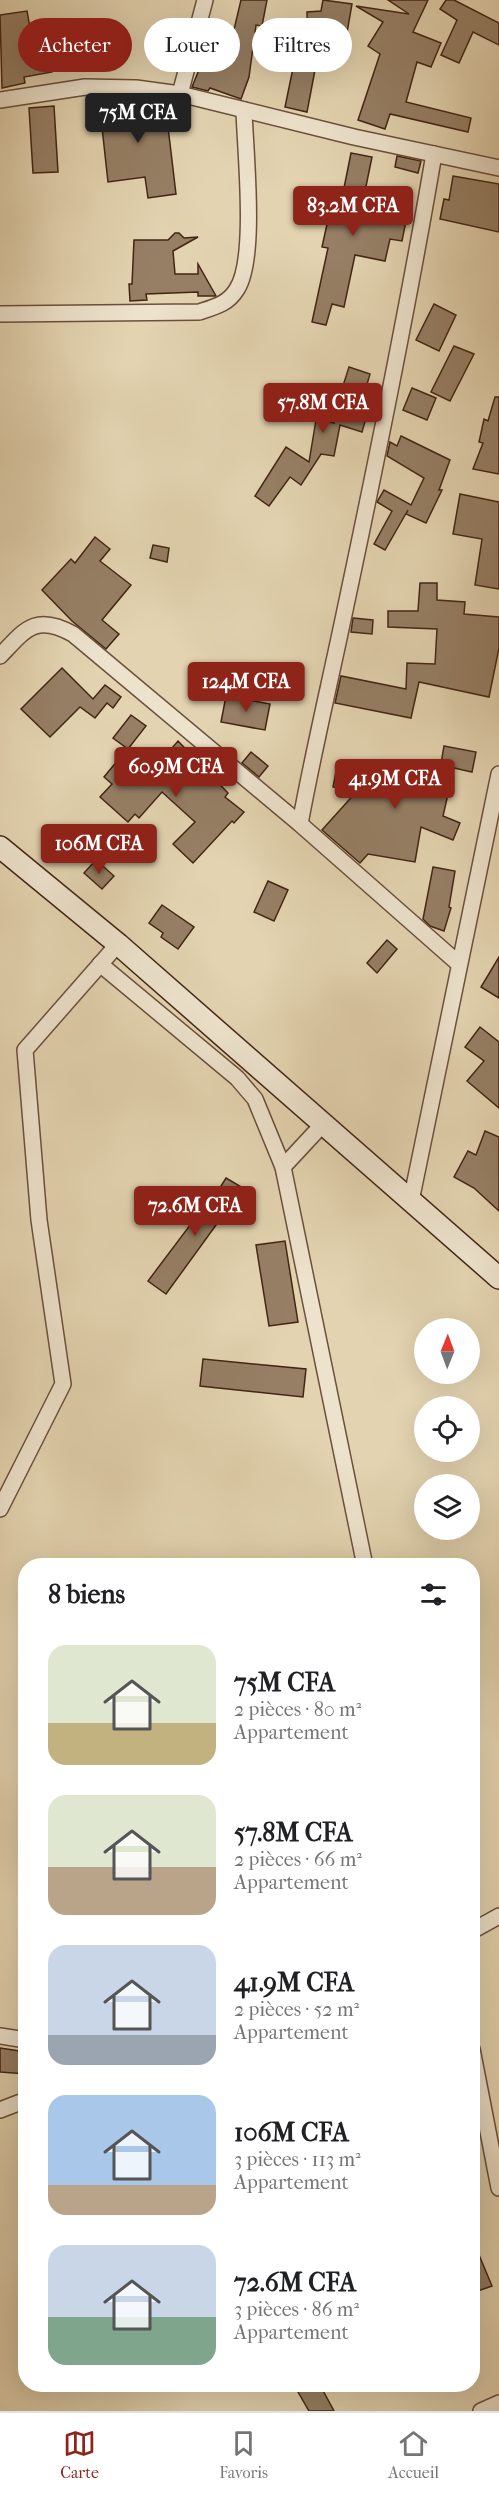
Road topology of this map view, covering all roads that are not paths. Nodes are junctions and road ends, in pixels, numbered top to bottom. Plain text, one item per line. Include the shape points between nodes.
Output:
1 (205, 0) edge
2 (180, 94) junction
3 (0, 100) edge
4 (244, 110) junction
5 (434, 154) junction
6 (499, 168) edge
7 (0, 314) edge
8 (0, 656) edge
9 (499, 774) edge
10 (300, 824) junction
11 (0, 847) edge
12 (118, 945) junction
13 (100, 964) junction
14 (459, 964) junction
15 (323, 1124) junction
16 (283, 1167) junction
17 (411, 1201) junction
18 (499, 1278) edge
19 (0, 1509) edge
20 (363, 1558) edge
21 (499, 1916) edge
22 (480, 1926) edge
23 (0, 2036) edge
24 (18, 2039) edge
25 (480, 2090) edge
26 (18, 2103) edge
27 (0, 2110) edge
28 (499, 2188) edge
29 (499, 2403) edge
30 (481, 2411) edge

1 - 2 street
2 - 3 street via 85,87
2 - 4 street
4 - 5 street
4 - 7 street via 247,257 238,289 224,304 199,312
5 - 6 street
5 - 10 street via 382,432
8 - 10 street via 27,628 43,623 73,634
9 - 14 street
10 - 14 street
11 - 12 street
12 - 13 street
12 - 15 street
13 - 16 street via 237,1078 255,1099
13 - 19 street via 26,1050 39,1220 63,1384
14 - 17 street
15 - 16 street
15 - 17 street
16 - 20 street
17 - 18 street
21 - 22 street
23 - 24 street
25 - 28 street
26 - 27 street
29 - 30 street

